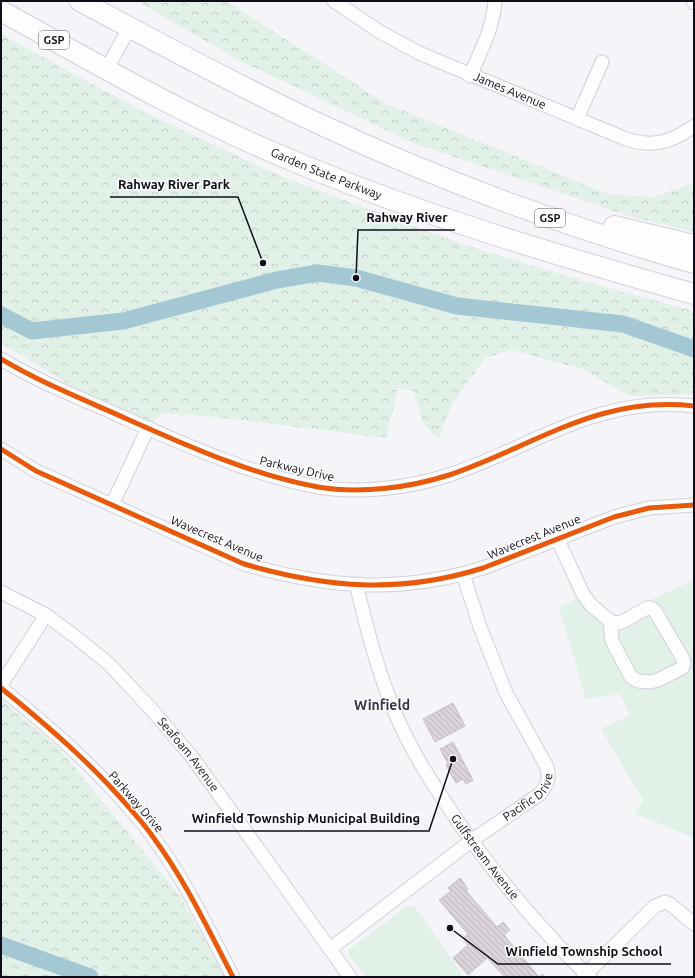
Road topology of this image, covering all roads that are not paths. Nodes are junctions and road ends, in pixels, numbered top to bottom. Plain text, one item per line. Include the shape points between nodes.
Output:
1 (80, 1) edge
2 (92, 1) edge
3 (334, 1) edge
4 (495, 1) edge
5 (1, 11) edge
6 (130, 27) junction
7 (602, 62) dead end
8 (106, 70) junction
9 (470, 76) junction
10 (577, 119) junction
11 (694, 126) edge
12 (474, 190) junction
13 (694, 245) edge
14 (694, 263) edge
15 (694, 294) edge
16 (1, 359) edge
17 (694, 406) edge
18 (148, 428) junction
19 (1, 449) edge
20 (112, 505) junction
21 (694, 505) edge
22 (557, 538) junction
23 (463, 574) junction
24 (356, 584) junction
25 (1, 592) edge
26 (46, 615) junction
27 (610, 621) junction
28 (1, 685) edge
29 (1, 688) edge
30 (471, 842) junction
31 (694, 924) edge
32 (330, 949) junction
33 (586, 976) edge
34 (233, 977) edge
35 (350, 977) edge

1 - 6 highway, GSP
2 - 6 street
3 - 9 street, James Avenue via 398,43
4 - 9 street via 490,31
5 - 8 highway, Garden State Parkway / GSP
6 - 8 street
6 - 12 highway, GSP via 313,121
7 - 10 street
8 - 15 highway, Garden State Parkway / GSP via 240,138 336,179 465,225
9 - 10 street, James Avenue
10 - 11 street, James Avenue via 626,140 640,143 672,140
12 - 13 highway
12 - 14 highway, GSP via 573,226
16 - 18 street, Parkway Drive via 42,381
17 - 18 street, Parkway Drive via 653,404 610,411 571,423 449,475 410,485 377,488 319,487 268,474 233,463
18 - 20 street
19 - 20 street, Wavecrest Avenue via 36,471
20 - 24 street, Wavecrest Avenue via 244,564 308,579
21 - 22 street, Wavecrest Avenue via 630,512
22 - 23 street, Wavecrest Avenue
22 - 27 street via 583,594
23 - 24 street, Wavecrest Avenue via 404,584
23 - 30 street, Pacific Drive via 480,627 506,693 543,758 549,775 547,784 540,794
24 - 30 street, Gulfstream Avenue via 370,645 396,716 430,780
25 - 26 street, Seafoam Avenue
26 - 28 street
26 - 32 street, Seafoam Avenue via 109,664 192,757
27 - 27 street via 618,623 651,608 683,659 682,668 650,682 638,681 631,677 612,641
29 - 34 street, Parkway Drive via 70,746 114,790 153,836 178,874
30 - 32 street, Pacific Drive
30 - 33 street, Gulfstream Avenue via 510,892
31 - 33 street via 670,904 665,902 655,906
32 - 35 street, Seafoam Avenue

